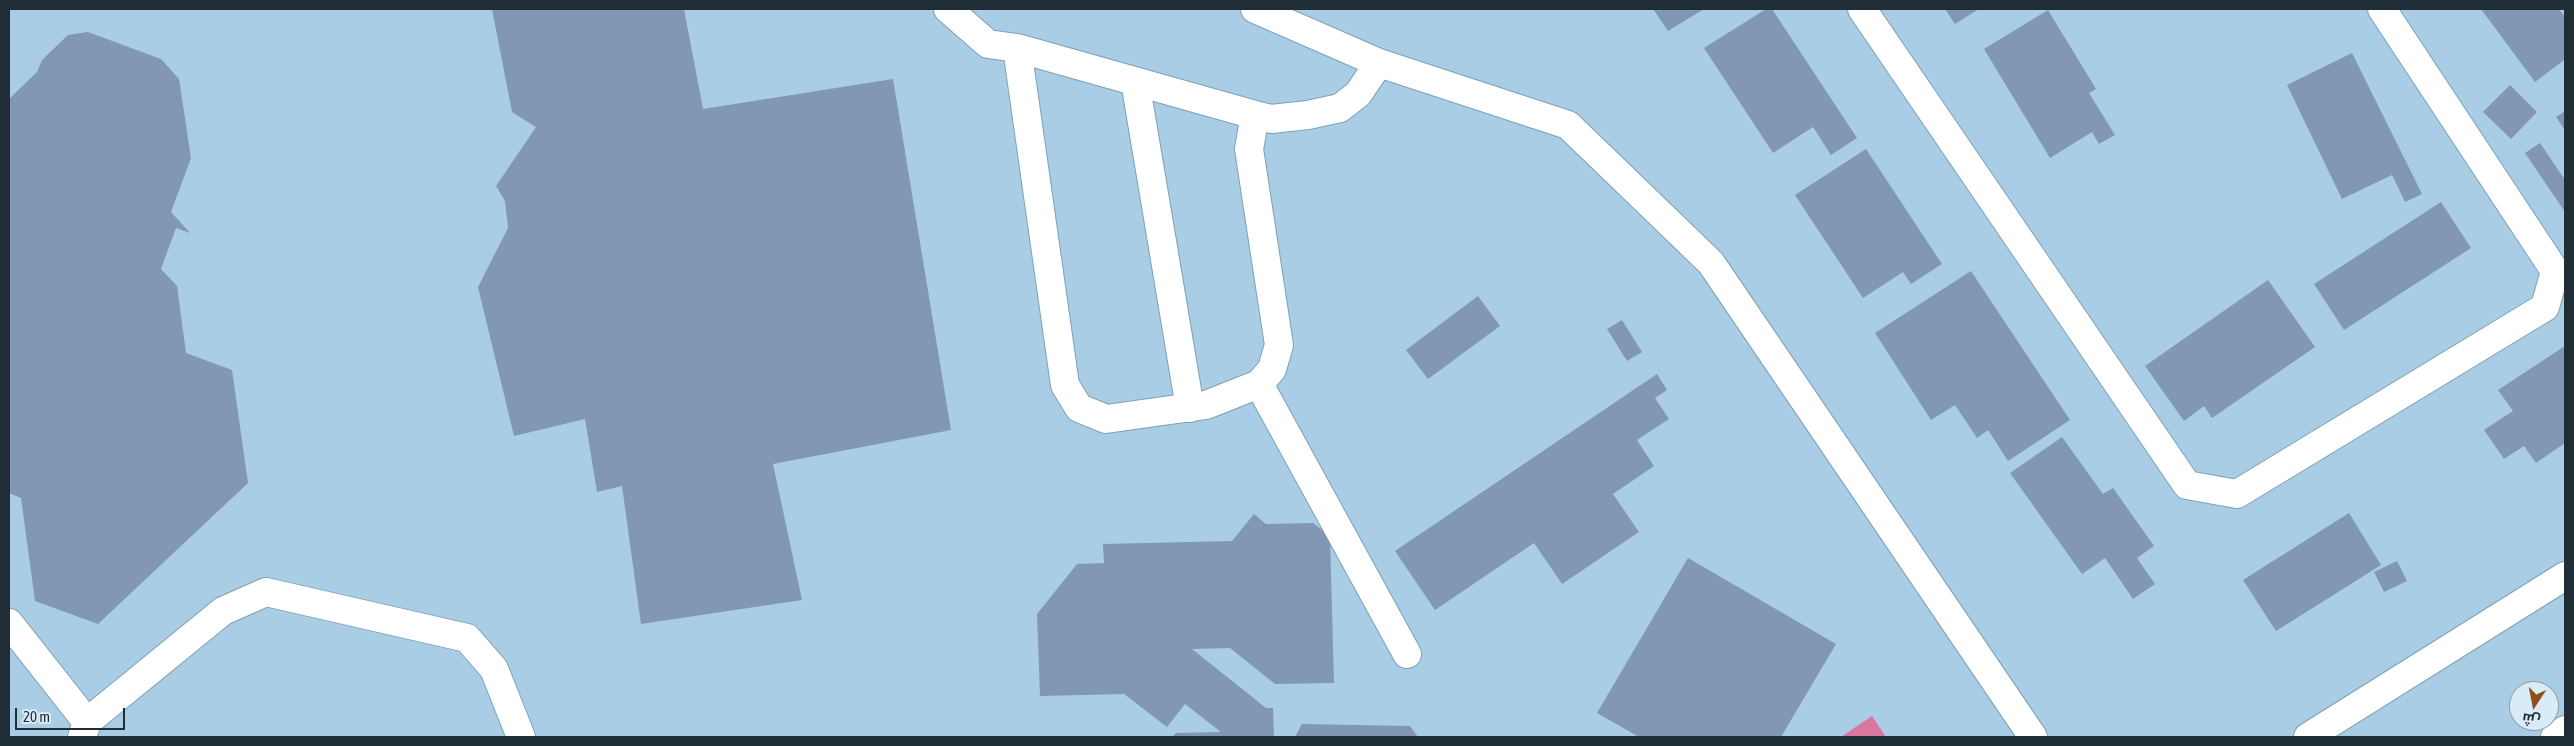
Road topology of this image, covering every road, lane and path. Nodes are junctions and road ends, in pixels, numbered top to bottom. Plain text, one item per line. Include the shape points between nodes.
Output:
1 (948, 9) edge
2 (1255, 9) edge
3 (1862, 9) edge
4 (2382, 9) edge
5 (1016, 48) junction
6 (1379, 63) junction
7 (1135, 81) junction
8 (1256, 115) junction
9 (1259, 384) junction
10 (1190, 408) junction
11 (2565, 576) edge
12 (9, 623) edge
13 (1407, 654) dead end
14 (85, 729) edge
15 (2565, 730) edge
16 (521, 737) edge
17 (2033, 737) edge
18 (2308, 737) edge
19 (2555, 737) edge

1 - 5 street via 988,44
2 - 6 street
3 - 4 street via 2187,485 2237,494 2546,307 2555,271
5 - 7 street
5 - 10 street via 1064,385 1079,408 1106,419
6 - 8 street via 1358,94 1340,108 1271,119
6 - 17 street via 1568,125 1712,263
7 - 8 street
7 - 10 street
8 - 9 street via 1249,149 1278,345 1272,369
9 - 10 street
9 - 13 street
11 - 18 street
12 - 14 street
14 - 16 street via 223,611 266,592 467,638 494,669
15 - 19 street

